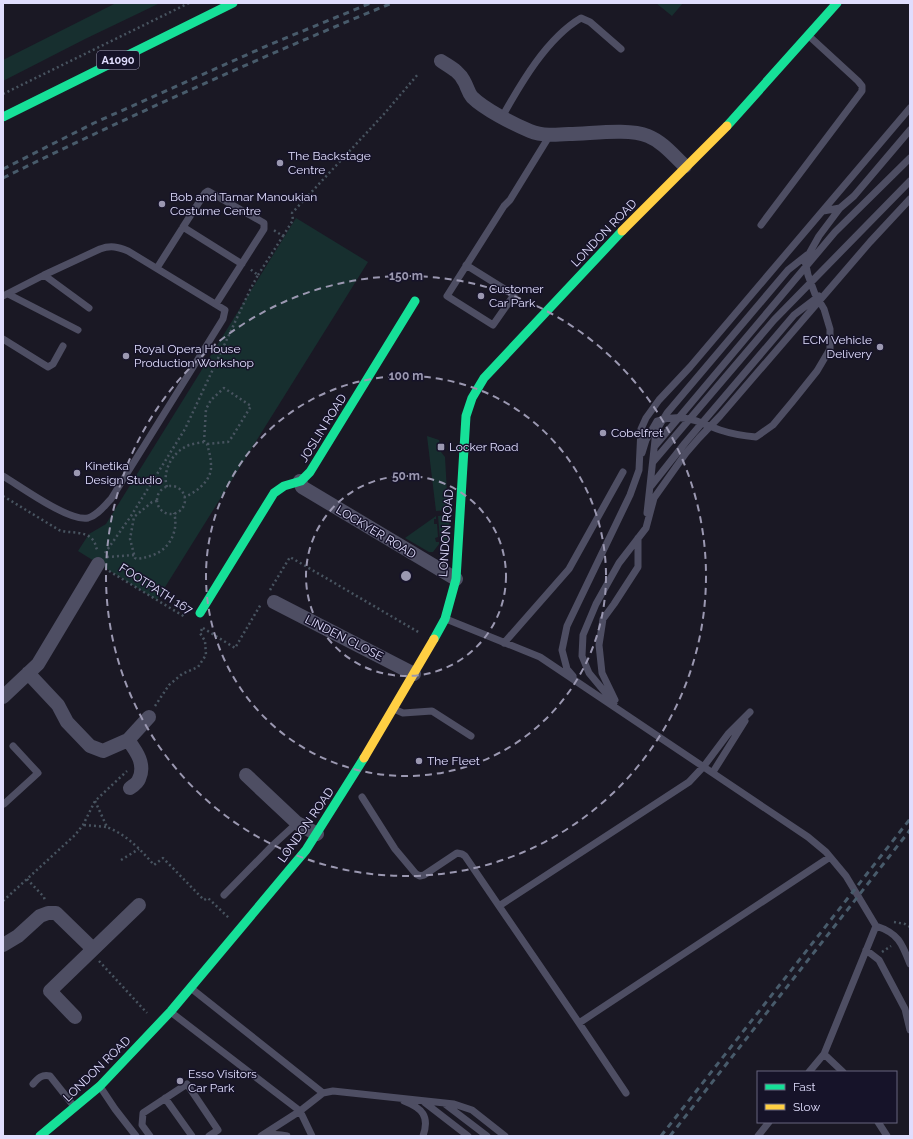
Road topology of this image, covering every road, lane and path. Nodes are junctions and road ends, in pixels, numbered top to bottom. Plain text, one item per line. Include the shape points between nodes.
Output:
1 (189, 3) edge
2 (233, 3) edge
3 (837, 3) edge
4 (809, 36) junction
5 (622, 49) dead end
6 (441, 61) dead end
7 (419, 72) dead end
8 (3, 94) edge
9 (910, 108) edge
10 (3, 117) edge
11 (502, 117) junction
12 (910, 130) edge
13 (550, 135) junction
14 (910, 158) edge
15 (686, 166) junction
16 (910, 181) edge
17 (910, 199) edge
18 (840, 208) junction
19 (823, 211) junction
20 (265, 225) junction
21 (761, 226) dead end
22 (183, 227) junction
23 (835, 232) junction
24 (283, 236) junction
25 (810, 253) junction
26 (242, 264) junction
27 (466, 265) junction
28 (807, 266) junction
29 (157, 268) junction
30 (44, 275) junction
31 (258, 275) junction
32 (810, 282) junction
33 (6, 295) edge
34 (818, 299) junction
35 (415, 301) dead end
36 (216, 304) junction
37 (89, 308) dead end
38 (78, 330) dead end
39 (3, 339) edge
40 (63, 346) dead end
41 (678, 418) junction
42 (663, 419) junction
43 (689, 419) junction
44 (702, 422) junction
45 (710, 426) junction
46 (204, 442) junction
47 (207, 444) junction
48 (655, 446) junction
49 (166, 459) junction
50 (640, 459) junction
51 (170, 461) junction
52 (653, 462) junction
53 (623, 472) dead end
54 (3, 476) edge
55 (300, 481) junction
56 (166, 486) junction
57 (650, 487) junction
58 (3, 496) edge
59 (184, 497) junction
60 (157, 501) junction
61 (174, 513) junction
62 (133, 516) junction
63 (646, 528) junction
64 (638, 538) junction
65 (134, 555) junction
66 (99, 558) junction
67 (456, 579) junction
68 (274, 602) dead end
69 (200, 613) joint
70 (445, 619) junction
71 (202, 628) dead end
72 (504, 643) junction
73 (28, 673) junction
74 (414, 674) junction
75 (578, 682) junction
76 (3, 697) edge
77 (394, 709) junction
78 (619, 710) junction
79 (149, 717) joint
80 (471, 736) dead end
81 (128, 740) junction
82 (13, 746) dead end
83 (140, 759) junction
84 (704, 766) junction
85 (713, 772) junction
86 (246, 775) dead end
87 (130, 788) dead end
88 (362, 797) dead end
89 (95, 801) junction
90 (3, 804) edge
91 (297, 823) junction
92 (83, 825) junction
93 (107, 827) junction
94 (317, 834) junction
95 (139, 849) junction
96 (830, 857) junction
97 (121, 860) dead end
98 (27, 879) junction
99 (224, 895) dead end
100 (3, 901) edge
101 (139, 905) dead end
102 (499, 906) junction
103 (48, 913) junction
104 (888, 920) dead end
105 (876, 926) junction
106 (910, 926) edge
107 (241, 929) junction
108 (900, 941) junction
109 (3, 944) edge
110 (866, 950) junction
111 (92, 951) junction
112 (878, 958) junction
113 (910, 964) edge
114 (190, 988) junction
115 (171, 1011) junction
116 (75, 1016) dead end
117 (579, 1023) junction
118 (158, 1025) junction
119 (910, 1030) edge
120 (824, 1054) junction
121 (810, 1071) edge
122 (842, 1071) edge
123 (33, 1084) dead end
124 (100, 1086) junction
125 (323, 1093) junction
126 (626, 1093) dead end
127 (393, 1097) junction
128 (165, 1098) junction
129 (424, 1102) junction
130 (443, 1102) junction
131 (75, 1107) junction
132 (300, 1111) junction
133 (768, 1123) edge
134 (879, 1123) edge
135 (308, 1127) junction
136 (40, 1136) edge
137 (136, 1136) edge
138 (150, 1136) edge
139 (192, 1136) edge
140 (209, 1136) edge
141 (263, 1136) edge
142 (287, 1136) edge
143 (312, 1136) edge
144 (316, 1136) edge
145 (423, 1136) edge
146 (468, 1136) edge
147 (487, 1136) edge
148 (506, 1136) edge
149 (758, 1136) edge
150 (888, 1136) edge

1 - 8 path
2 - 10 street, A1090
3 - 4 street, LONDON ROAD
4 - 15 street, LONDON ROAD via 741,111
4 - 21 lane via 852,74 862,86 862,91
5 - 11 lane via 590,22 581,18 571,24 545,51 521,84
6 - 11 street via 457,70 472,96
7 - 24 path via 384,114 292,213 293,220
9 - 19 lane
11 - 13 street via 529,131
12 - 18 lane via 854,196
13 - 15 street via 616,133 648,136
13 - 27 lane
14 - 23 lane
15 - 67 street, LONDON ROAD via 546,311 477,387 466,416
16 - 32 lane
17 - 34 lane
18 - 19 lane
18 - 25 lane
19 - 50 lane via 659,400 641,429
20 - 22 lane via 208,191
20 - 24 path
20 - 26 lane
22 - 26 lane
22 - 29 lane
23 - 25 lane
23 - 28 lane
24 - 31 path
25 - 28 lane via 805,261
25 - 42 lane via 788,270
26 - 31 path
26 - 36 lane
27 - 27 lane via 514,295 493,325 447,296
28 - 32 lane
28 - 41 lane
29 - 30 lane via 128,250 116,246 100,249
29 - 36 lane
30 - 33 lane
30 - 37 lane
31 - 49 path via 185,429
32 - 34 lane
32 - 43 lane
33 - 38 lane
34 - 44 lane via 794,315
34 - 45 lane
34 - 45 lane via 830,329 830,349 817,371 773,425 756,437 740,436
35 - 55 street, JOSLIN ROAD via 310,472
36 - 54 lane via 225,310 223,319 111,499 97,514 87,518 68,514
39 - 40 lane via 48,367
41 - 42 lane
41 - 43 lane
41 - 48 lane
42 - 48 lane via 656,431
42 - 50 lane via 657,421 653,427
43 - 44 lane
43 - 52 lane
44 - 45 lane
44 - 57 lane
45 - 63 lane via 686,453 654,498
46 - 47 path
46 - 47 path via 206,409 211,400 224,388 251,406 228,442
46 - 51 path via 186,446
47 - 59 path via 212,467 209,475 202,487 192,495
48 - 52 lane
49 - 51 path
49 - 62 path
50 - 75 lane via 630,495 567,626 562,650 567,669
51 - 56 path
52 - 57 lane
53 - 72 lane via 569,569
55 - 67 street, LOCKYER ROAD via 302,487
55 - 69 street, JOSLIN ROAD via 284,486 274,493
56 - 59 path via 180,489
56 - 60 path via 158,495
57 - 63 lane
58 - 66 path via 59,530 90,537 95,541
59 - 61 path via 182,507
60 - 61 path via 158,507 163,511 168,514
60 - 62 path
61 - 65 path via 174,535 166,548 154,555 137,559
62 - 65 path via 130,540
62 - 65 path via 103,556
63 - 64 lane
64 - 78 lane via 638,567 603,619 599,645 602,673
64 - 78 lane via 619,563 596,604 583,635 582,656 589,673
66 - 69 path, FOOTPATH 167 via 194,623
66 - 73 street via 38,664
67 - 70 street, LONDON ROAD
68 - 74 street, LINDEN CLOSE
70 - 72 lane
70 - 74 street, LONDON ROAD
71 - 79 path via 200,633 205,641 206,655 198,667 182,674 169,685
72 - 75 lane via 540,657
73 - 76 street
73 - 81 street via 58,705 67,722 90,746 103,751
74 - 77 street, LONDON ROAD
75 - 78 lane
77 - 80 lane via 403,713 432,711
77 - 94 street, LONDON ROAD
78 - 84 lane
79 - 81 street
81 - 83 street
82 - 90 lane via 38,774
83 - 87 street via 139,780
83 - 89 path
84 - 85 lane
84 - 85 lane via 728,734 750,712
84 - 102 lane via 689,782
85 - 96 lane via 808,837
86 - 91 street
88 - 102 lane via 395,849 416,874 424,875 457,853 462,854
89 - 92 path
89 - 93 path
91 - 94 street
91 - 99 lane
92 - 93 path
92 - 98 path
93 - 95 path
94 - 107 street, LONDON ROAD
95 - 97 path
95 - 107 path via 154,866 163,858 204,900 208,898
96 - 105 lane via 846,876
96 - 117 lane
98 - 100 path
98 - 103 path via 44,897
101 - 111 street
102 - 117 lane
103 - 109 street via 40,916 18,936
103 - 111 street via 56,913
104 - 106 path
105 - 108 lane via 888,931
105 - 110 lane
107 - 114 street, LONDON ROAD
108 - 112 path via 881,952
108 - 113 lane
110 - 112 lane
110 - 120 lane
111 - 116 street via 50,991
111 - 118 path
112 - 119 lane via 905,1009
114 - 115 street, LONDON ROAD
114 - 125 lane
115 - 118 street, LONDON ROAD
115 - 132 lane
117 - 126 lane
118 - 124 street, LONDON ROAD
120 - 121 lane
120 - 122 lane
123 - 131 lane via 39,1077 50,1076
124 - 131 street, LONDON ROAD
124 - 137 lane via 114,1109
125 - 127 lane via 344,1091
125 - 132 lane
127 - 129 lane
127 - 145 lane via 417,1107 422,1113 426,1127
128 - 138 lane via 143,1113 142,1125
128 - 139 lane
128 - 140 lane via 187,1084 218,1130
129 - 130 lane
129 - 146 lane
130 - 147 lane
130 - 148 lane via 472,1110
131 - 136 street, LONDON ROAD
132 - 135 lane
132 - 141 lane
133 - 149 lane
134 - 150 lane
135 - 143 lane
135 - 144 lane
141 - 142 lane

